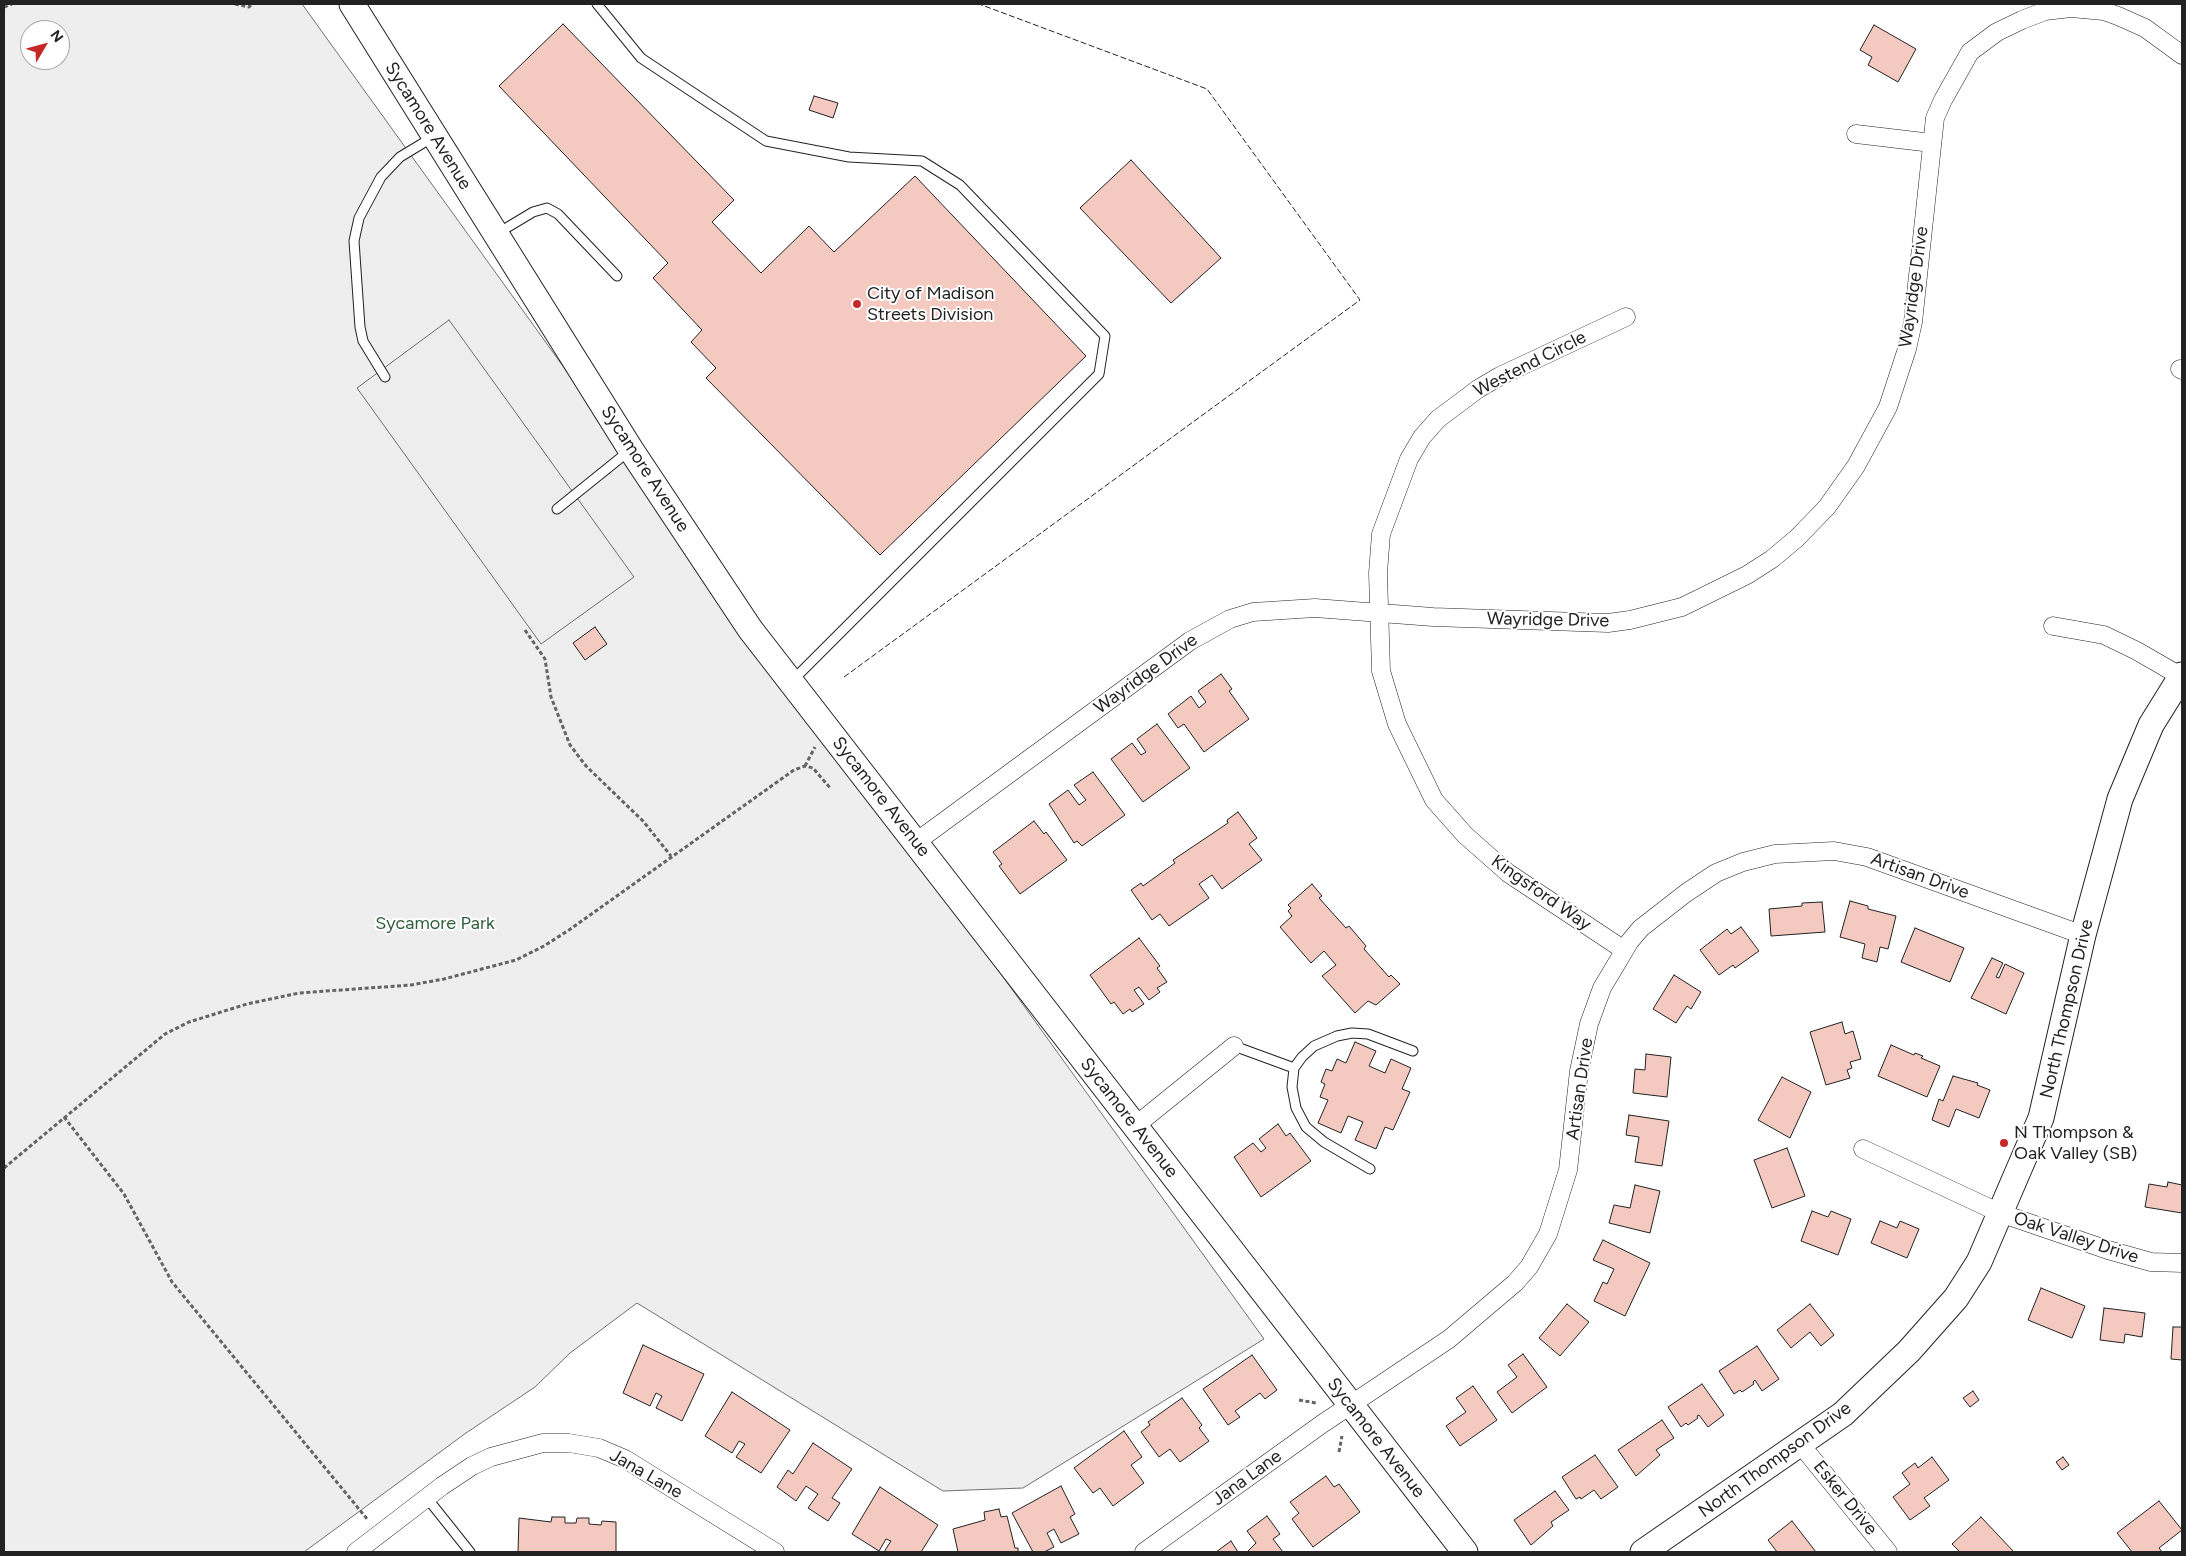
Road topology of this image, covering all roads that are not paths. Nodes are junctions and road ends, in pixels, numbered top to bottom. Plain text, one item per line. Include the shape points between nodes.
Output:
1 (352, 4) edge
2 (597, 4) edge
3 (2182, 55) edge
4 (1856, 134) dead end
5 (434, 136) junction
6 (1932, 143) junction
7 (496, 234) junction
8 (617, 276) dead end
9 (1626, 317) dead end
10 (385, 377) dead end
11 (631, 450) junction
12 (557, 509) dead end
13 (1378, 613) junction
14 (2053, 626) dead end
15 (2182, 676) edge
16 (791, 682) junction
17 (916, 842) junction
18 (2083, 935) junction
19 (1624, 950) junction
20 (1234, 1046) joint
21 (1413, 1051) dead end
22 (1294, 1068) junction
23 (1135, 1126) junction
24 (1863, 1149) dead end
25 (1370, 1168) dead end
26 (2000, 1213) junction
27 (2182, 1263) edge
28 (1350, 1404) junction
29 (1801, 1445) junction
30 (427, 1498) junction
31 (356, 1552) edge
32 (470, 1552) edge
33 (775, 1552) edge
34 (1144, 1552) edge
35 (1465, 1552) edge
36 (1643, 1552) edge
37 (1888, 1552) edge

1 - 5 street, Sycamore Avenue
2 - 16 lane via 641,58 766,140 849,157 922,161 960,185 1105,336 1099,374
3 - 6 street, Wayridge Drive via 2145,28 2104,11 2071,8 2045,11 1997,32 1970,52 1943,100
4 - 6 street
5 - 7 street, Sycamore Avenue
5 - 10 lane via 400,157 381,177 358,218 354,241 360,327 363,341
6 - 13 street, Wayridge Drive via 1913,322 1888,407 1840,490 1772,559 1709,596 1682,607 1630,620 1585,624
7 - 8 lane via 533,212 547,208 558,214
7 - 11 street, Sycamore Avenue
9 - 13 street, Westend Circle via 1500,376 1432,425 1409,458 1381,534
11 - 12 lane
11 - 16 street, Sycamore Avenue via 750,629
13 - 17 street, Wayridge Drive via 1282,609 1253,612 1208,630
13 - 19 street, Kingsford Way via 1381,671 1396,724 1434,800 1465,835 1508,873
14 - 15 street via 2104,635 2138,650
15 - 18 street, North Thompson Drive via 2151,725 2127,776
16 - 17 street, Sycamore Avenue
17 - 23 street, Sycamore Avenue
18 - 19 street, Artisan Drive via 1867,856 1810,851 1775,854 1716,873 1641,928
18 - 26 street, North Thompson Drive via 2041,1118
19 - 28 street, Artisan Drive via 1602,988 1589,1024 1579,1071 1568,1170 1556,1214 1540,1250 1515,1283 1449,1339
20 - 22 lane
20 - 23 street
21 - 22 lane via 1368,1034 1352,1033 1314,1046
22 - 25 lane via 1292,1087 1296,1108 1306,1127 1324,1142
23 - 28 street, Sycamore Avenue
24 - 26 street, Oak Valley Drive
26 - 27 street, Oak Valley Drive via 2151,1262
26 - 29 street, North Thompson Drive via 1979,1262 1956,1298 1909,1351 1843,1414
28 - 34 street, Jana Lane
28 - 35 street, Sycamore Avenue
29 - 36 street, North Thompson Drive
29 - 37 street, Esker Drive
30 - 31 street, Jana Lane
30 - 32 lane
30 - 33 street, Jana Lane via 472,1466 491,1457 543,1443 569,1442 599,1448 624,1459

